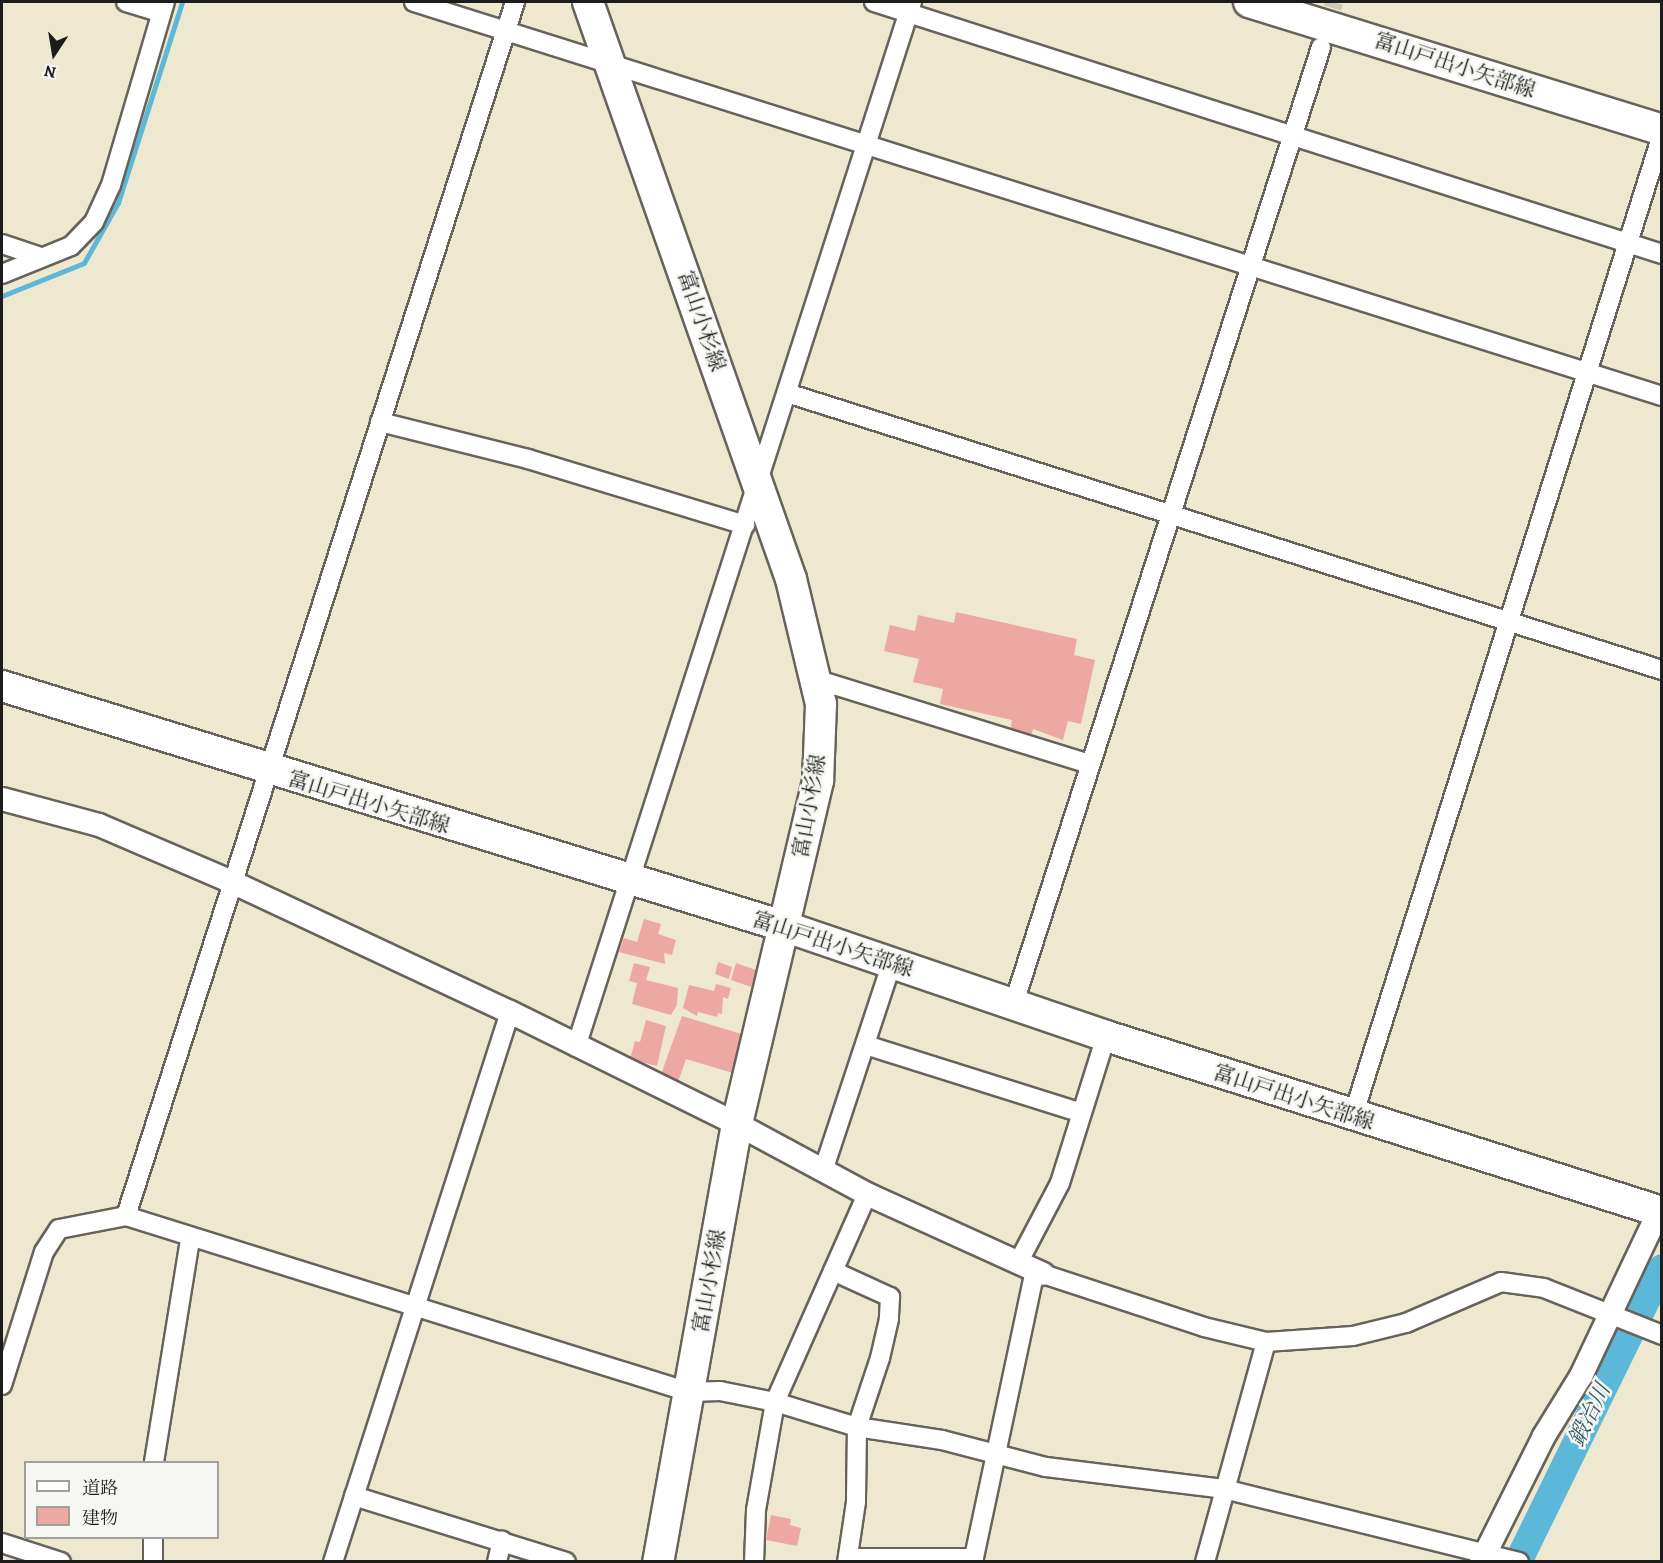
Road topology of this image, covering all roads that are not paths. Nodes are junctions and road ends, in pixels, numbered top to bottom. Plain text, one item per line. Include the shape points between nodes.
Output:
1 (126, 2) edge
2 (414, 2) edge
3 (515, 2) edge
4 (588, 2) edge
5 (874, 2) edge
6 (1249, 2) edge
7 (1323, 2) edge
8 (163, 7) edge
9 (910, 7) edge
10 (506, 30) junction
11 (1321, 47) tunnel mouth
12 (613, 64) junction
13 (1662, 108) edge
14 (1662, 132) edge
15 (1292, 135) junction
16 (866, 144) junction
17 (1628, 243) junction
18 (2, 244) edge
19 (1662, 254) edge
20 (41, 257) junction
21 (1250, 265) junction
22 (2, 274) edge
23 (1585, 372) junction
24 (787, 393) junction
25 (1662, 396) edge
26 (380, 422) junction
27 (759, 484) junction
28 (1170, 513) junction
29 (745, 525) junction
30 (1508, 620) junction
31 (1662, 670) edge
32 (815, 679) junction
33 (2, 686) edge
34 (1090, 764) junction
35 (267, 771) junction
36 (2, 800) edge
37 (630, 882) junction
38 (234, 883) junction
39 (783, 926) junction
40 (892, 962) junction
41 (1013, 1006) junction
42 (510, 1012) junction
43 (1106, 1036) junction
44 (866, 1045) junction
45 (576, 1047) junction
46 (1082, 1113) junction
47 (1353, 1116) junction
48 (738, 1124) junction
49 (823, 1172) junction
50 (867, 1194) junction
51 (1661, 1210) edge
52 (126, 1216) junction
53 (190, 1239) junction
54 (1032, 1269) junction
55 (833, 1271) junction
56 (414, 1308) junction
57 (1612, 1316) junction
58 (1657, 1334) edge
59 (1266, 1342) junction
60 (2, 1385) edge
61 (689, 1392) junction
62 (775, 1402) junction
63 (857, 1427) junction
64 (997, 1455) junction
65 (154, 1461) edge
66 (1224, 1489) junction
67 (354, 1496) junction
68 (153, 1539) edge
69 (502, 1541) junction
70 (2, 1543) edge
71 (1488, 1557) edge
72 (847, 1560) edge
73 (973, 1560) edge
74 (61, 1562) edge
75 (153, 1562) edge
76 (333, 1562) edge
77 (497, 1562) edge
78 (566, 1562) edge
79 (658, 1562) edge
80 (754, 1562) edge
81 (1205, 1562) edge
82 (1519, 1562) edge

1 - 8 street
2 - 10 street
3 - 10 street
4 - 12 main road, 富山小杉線
5 - 9 street
6 - 14 main road, 富山戸出小矢部線
7 - 13 main road, 富山戸出小矢部線
8 - 20 street via 111,185 94,222 71,246
9 - 15 street
9 - 16 street
10 - 12 street
10 - 26 street
11 - 15 street
12 - 16 street
12 - 27 main road, 富山小杉線
14 - 17 street
15 - 17 street
15 - 21 street
16 - 21 street
16 - 24 street
17 - 19 street
17 - 23 street
18 - 20 street
20 - 22 street
21 - 23 street
21 - 28 street
23 - 25 street
23 - 30 street
24 - 27 street
24 - 28 street
26 - 29 street via 528,459
26 - 35 street
27 - 29 street
27 - 32 main road, 富山小杉線 via 791,579
28 - 30 street
28 - 34 street
29 - 37 street
30 - 31 street
30 - 47 street
32 - 34 street
32 - 39 main road, 富山小杉線 via 820,705 818,781
33 - 35 main road, 富山戸出小矢部線
34 - 41 street
35 - 37 main road, 富山戸出小矢部線
35 - 38 street
36 - 38 street via 99,825
37 - 39 main road, 富山戸出小矢部線
37 - 45 street
38 - 42 street
38 - 52 street
39 - 40 main road, 富山戸出小矢部線
39 - 48 main road, 富山小杉線
40 - 41 main road, 富山戸出小矢部線
40 - 44 street
41 - 43 main road, 富山戸出小矢部線
42 - 45 street
42 - 56 street
43 - 46 street
43 - 47 main road, 富山戸出小矢部線
44 - 46 street
44 - 49 street
45 - 48 street
46 - 54 street
47 - 51 main road, 富山戸出小矢部線
48 - 49 street
48 - 61 main road, 富山小杉線
49 - 50 street
50 - 54 street
50 - 55 street
51 - 57 street
52 - 53 street
52 - 60 street via 59,1229 44,1252
53 - 56 street
53 - 65 street
54 - 59 street via 1193,1324
54 - 64 street
55 - 62 street
55 - 63 street via 890,1297 880,1358
56 - 61 street
56 - 67 street
57 - 58 street
57 - 59 street via 1544,1288 1501,1282 1406,1323 1353,1336
57 - 71 street via 1544,1437
59 - 66 street
61 - 62 street via 720,1391
61 - 79 main road, 富山小杉線
62 - 63 street
62 - 80 street via 756,1510
63 - 64 street via 942,1440
63 - 72 street via 856,1502
64 - 66 street via 1046,1467
64 - 73 street
66 - 71 street
66 - 81 street
67 - 69 street
67 - 76 street
68 - 75 street
69 - 77 street
69 - 78 street
70 - 74 street
71 - 82 street
72 - 73 street

